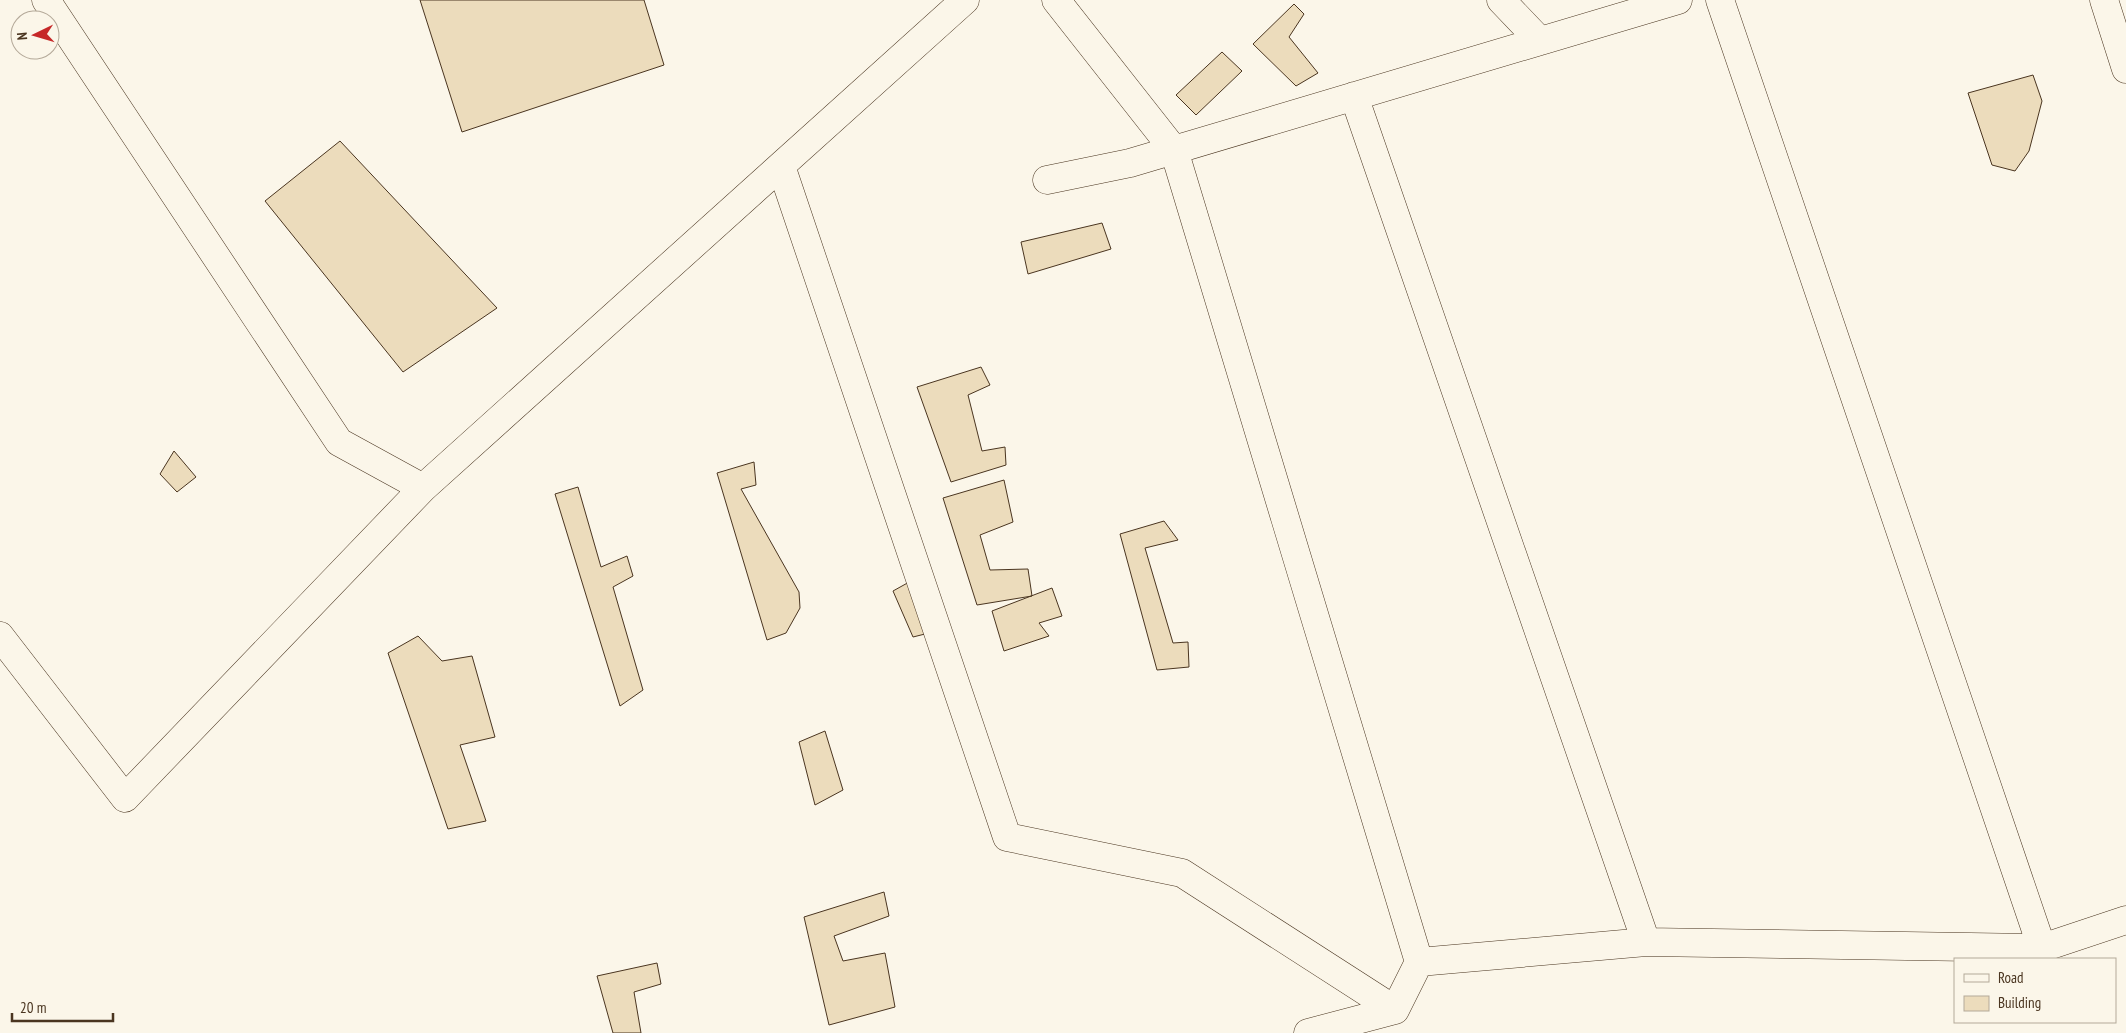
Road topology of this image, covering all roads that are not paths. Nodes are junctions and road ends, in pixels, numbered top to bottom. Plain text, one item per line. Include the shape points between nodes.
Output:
1 (46, 0) edge
2 (965, 0) edge
3 (1056, 0) edge
4 (1501, 0) edge
5 (1678, 0) edge
6 (1720, 0) edge
7 (2104, 0) edge
8 (1540, 41) junction
9 (2126, 69) edge
10 (1354, 96) junction
11 (1174, 150) junction
12 (781, 166) junction
13 (1047, 180) dead end
14 (423, 488) junction
15 (0, 636) edge
16 (2126, 920) edge
17 (1646, 942) junction
18 (2042, 948) junction
19 (1419, 962) junction
20 (1395, 1010) junction
21 (1308, 1033) edge

1 - 14 street via 339,442
2 - 12 street
3 - 11 street
4 - 8 street
5 - 8 street
6 - 18 street
7 - 9 street
8 - 10 street
10 - 11 street
10 - 17 street
11 - 13 street via 1130,163
11 - 19 street
12 - 14 street
12 - 20 street via 1007,837 1182,874
14 - 15 street via 125,798
16 - 18 street
17 - 18 street
17 - 19 street
19 - 20 street
20 - 21 street

